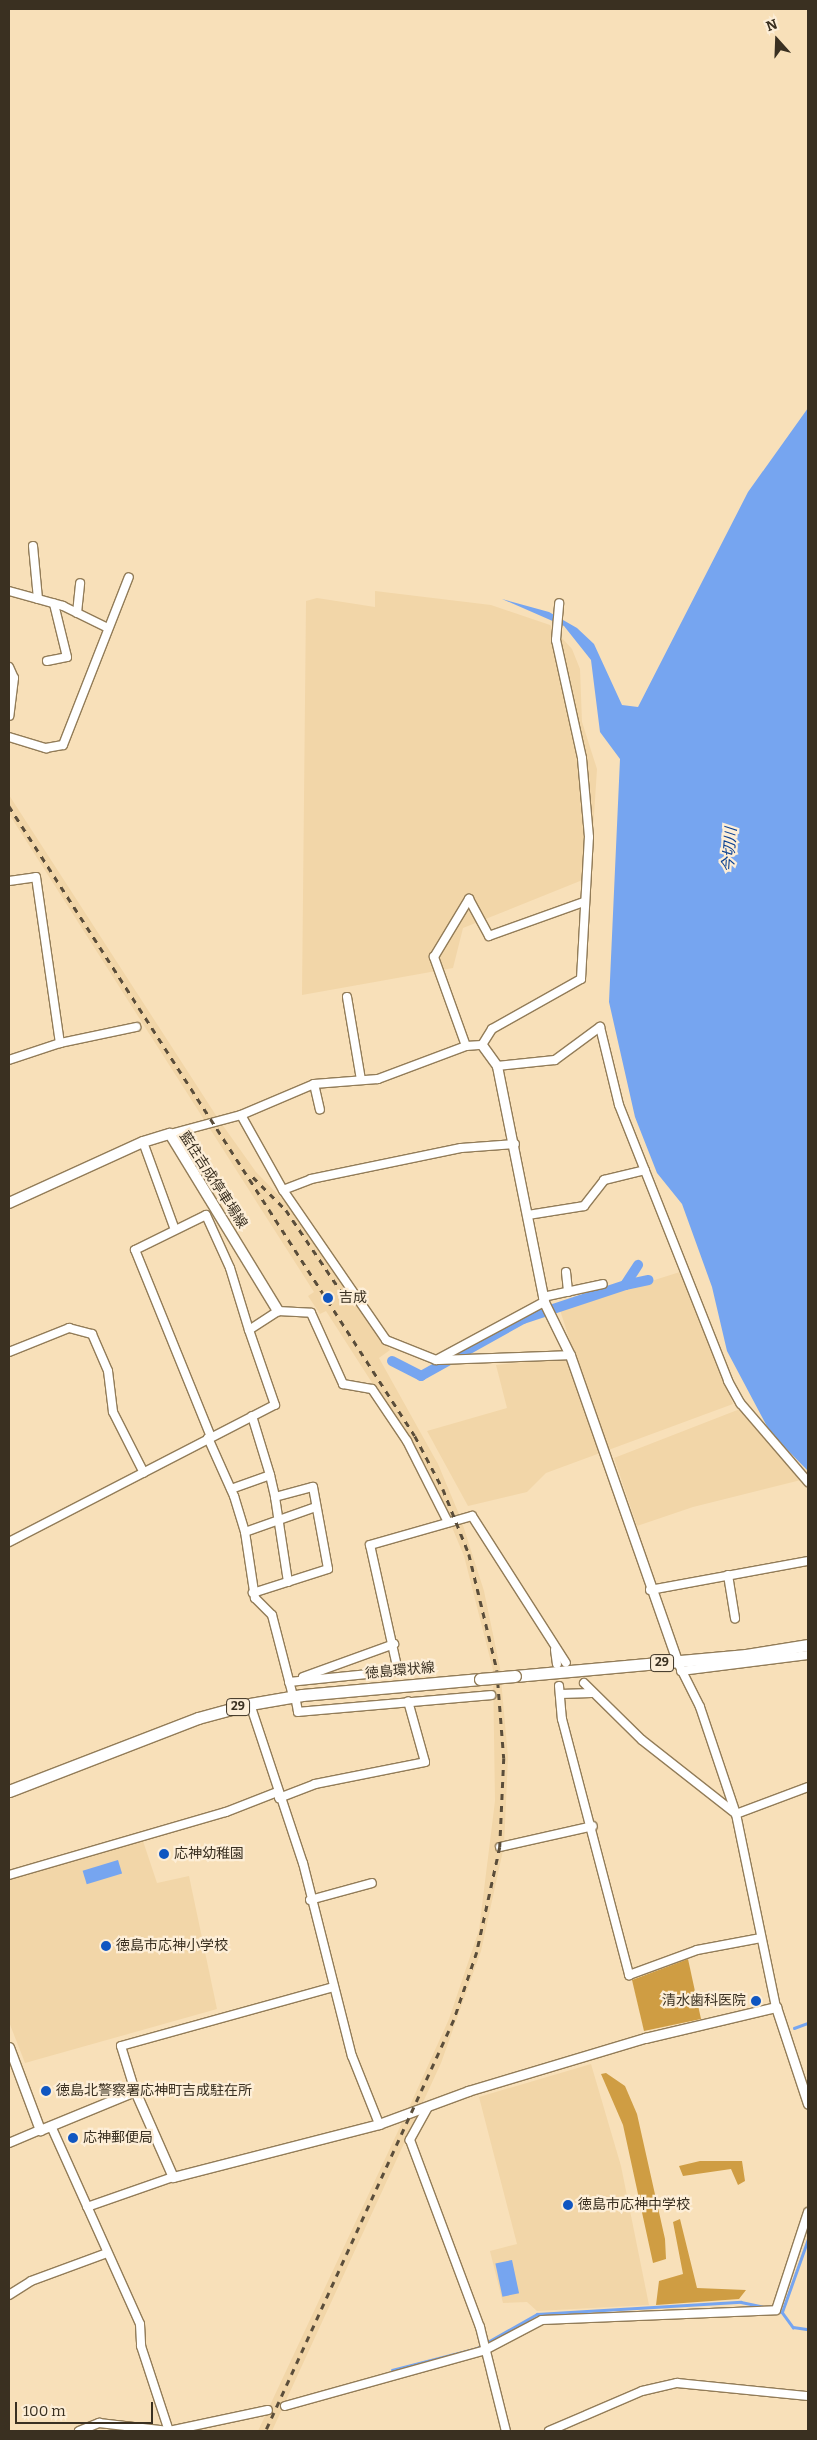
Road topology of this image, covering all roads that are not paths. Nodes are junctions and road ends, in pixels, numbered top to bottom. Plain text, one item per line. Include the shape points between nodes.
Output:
1 (33, 546) dead end
2 (129, 577) dead end
3 (80, 583) dead end
4 (9, 591) edge
5 (38, 599) junction
6 (559, 603) dead end
7 (54, 604) junction
8 (78, 614) junction
9 (108, 628) junction
10 (47, 661) dead end
11 (9, 667) edge
12 (9, 716) edge
13 (9, 737) edge
14 (9, 881) edge
15 (584, 902) junction
16 (347, 996) dead end
17 (136, 1027) dead end
18 (60, 1043) junction
19 (482, 1045) junction
20 (466, 1046) junction
21 (9, 1060) edge
22 (497, 1066) junction
23 (361, 1080) junction
24 (314, 1084) junction
25 (320, 1109) dead end
26 (242, 1116) junction
27 (170, 1134) junction
28 (143, 1142) junction
29 (515, 1144) junction
30 (645, 1170) junction
31 (283, 1190) junction
32 (9, 1203) edge
33 (528, 1215) junction
34 (174, 1227) junction
35 (235, 1240) junction
36 (220, 1245) junction
37 (566, 1272) dead end
38 (604, 1284) dead end
39 (568, 1292) junction
40 (544, 1300) junction
41 (278, 1311) junction
42 (249, 1330) junction
43 (9, 1350) edge
44 (570, 1355) junction
45 (436, 1360) junction
46 (252, 1416) junction
47 (209, 1437) junction
48 (144, 1472) junction
49 (270, 1476) junction
50 (808, 1482) edge
51 (231, 1489) junction
52 (275, 1497) junction
53 (316, 1507) junction
54 (279, 1519) junction
55 (448, 1522) junction
56 (245, 1532) junction
57 (9, 1542) edge
58 (808, 1561) edge
59 (728, 1575) junction
60 (288, 1582) junction
61 (650, 1590) junction
62 (254, 1593) junction
63 (735, 1618) dead end
64 (394, 1644) junction
65 (808, 1645) edge
66 (554, 1648) junction
67 (808, 1655) edge
68 (566, 1663) dead end
69 (557, 1664) dead end
70 (679, 1667) junction
71 (289, 1682) junction
72 (584, 1683) dead end
73 (592, 1693) junction
74 (491, 1695) dead end
75 (294, 1696) junction
76 (408, 1701) junction
77 (250, 1704) junction
78 (808, 1787) edge
79 (9, 1791) edge
80 (278, 1795) junction
81 (736, 1814) junction
82 (593, 1826) junction
83 (500, 1847) dead end
84 (9, 1875) edge
85 (372, 1883) dead end
86 (310, 1900) junction
87 (761, 1938) junction
88 (334, 1987) junction
89 (776, 2007) junction
90 (9, 2047) edge
91 (11, 2058) edge
92 (135, 2091) junction
93 (808, 2104) edge
94 (428, 2107) junction
95 (379, 2124) junction
96 (51, 2126) junction
97 (40, 2130) junction
98 (9, 2143) edge
99 (173, 2177) junction
100 (87, 2207) junction
101 (808, 2212) edge
102 (107, 2253) junction
103 (9, 2295) edge
104 (485, 2350) junction
105 (808, 2396) edge
106 (285, 2406) dead end
107 (268, 2410) dead end
108 (79, 2431) edge
109 (169, 2431) edge
110 (506, 2431) edge
111 (549, 2431) edge

1 - 5 street
2 - 9 street
3 - 8 street
4 - 5 street
5 - 7 street
6 - 15 street via 556,640 582,758 589,838
7 - 8 street
7 - 10 street via 67,657
8 - 9 street
9 - 13 street via 64,745 46,748
11 - 12 street via 14,678
14 - 18 street via 36,877
15 - 19 street via 581,979 492,1029
15 - 20 street via 489,936 469,899 434,957
16 - 23 street
17 - 18 street
18 - 21 street
19 - 20 street
19 - 22 street
20 - 23 street via 419,1067
22 - 29 street
22 - 30 street via 555,1060 600,1027 620,1105
23 - 24 street
24 - 25 street
24 - 26 street
26 - 27 street
26 - 31 street
27 - 28 main road, 藍住吉成停車場線
27 - 35 main road, 藍住吉成停車場線
28 - 32 main road, 藍住吉成停車場線
28 - 34 street
29 - 31 street via 460,1148 310,1179
29 - 33 street
30 - 33 street via 604,1180 584,1206
30 - 50 street via 728,1381 741,1404
31 - 45 street via 386,1340
33 - 40 street
34 - 36 street via 206,1215
34 - 47 street via 135,1250
35 - 36 street
35 - 41 main road, 藍住吉成停車場線
36 - 42 street
37 - 39 street
38 - 39 street
39 - 40 street
40 - 44 street
40 - 45 street
41 - 42 street
41 - 55 street via 311,1313 343,1384 372,1388 407,1441
42 - 46 street via 275,1405
43 - 48 street via 69,1328 92,1334 108,1370 113,1412
44 - 45 street
44 - 61 street
46 - 47 street
46 - 49 street
47 - 48 street
47 - 51 street
48 - 57 street
49 - 51 street
49 - 52 street
51 - 56 street
52 - 53 street via 313,1487
52 - 54 street
53 - 54 street
53 - 60 street via 328,1569
54 - 56 street
54 - 60 street
55 - 64 street via 370,1545 374,1574
55 - 66 street via 472,1516
56 - 62 street
58 - 59 street
59 - 61 street
59 - 63 street
60 - 62 street
61 - 70 street
62 - 71 street via 272,1615
64 - 71 street
64 - 71 street via 398,1671
65 - 70 main road, 徳島環状線 / 29
66 - 68 street
66 - 69 street
67 - 70 street
70 - 75 main road, 徳島環状線 / 29, bridge via 514,1676
70 - 81 street via 700,1707
71 - 75 street
72 - 73 street
73 - 81 street via 674,1768
73 - 82 street via 559,1690 562,1719
74 - 76 street
75 - 76 street via 298,1712
75 - 77 main road, 徳島環状線 / 29
76 - 80 street via 425,1762 315,1784
77 - 79 main road, 徳島環状線 / 29 via 198,1718
77 - 80 street
78 - 81 street
80 - 84 street
80 - 86 street via 303,1863
81 - 87 street
82 - 83 street
82 - 87 street via 629,1975 697,1950
85 - 86 street
86 - 88 street
87 - 89 street
88 - 92 street via 121,2046
88 - 95 street via 352,2056
89 - 93 street
89 - 94 street via 645,2038
90 - 91 street
91 - 97 street
92 - 96 street
92 - 99 street
94 - 95 street
94 - 104 street via 410,2140
95 - 99 street
96 - 97 street
96 - 100 street
97 - 98 street
99 - 100 street
100 - 102 street
101 - 104 street via 776,2310 542,2320
102 - 103 street via 31,2281
102 - 109 street via 140,2324 141,2346
104 - 106 street
104 - 110 street
105 - 111 street via 677,2382 642,2391
107 - 109 street
108 - 109 street via 99,2424

